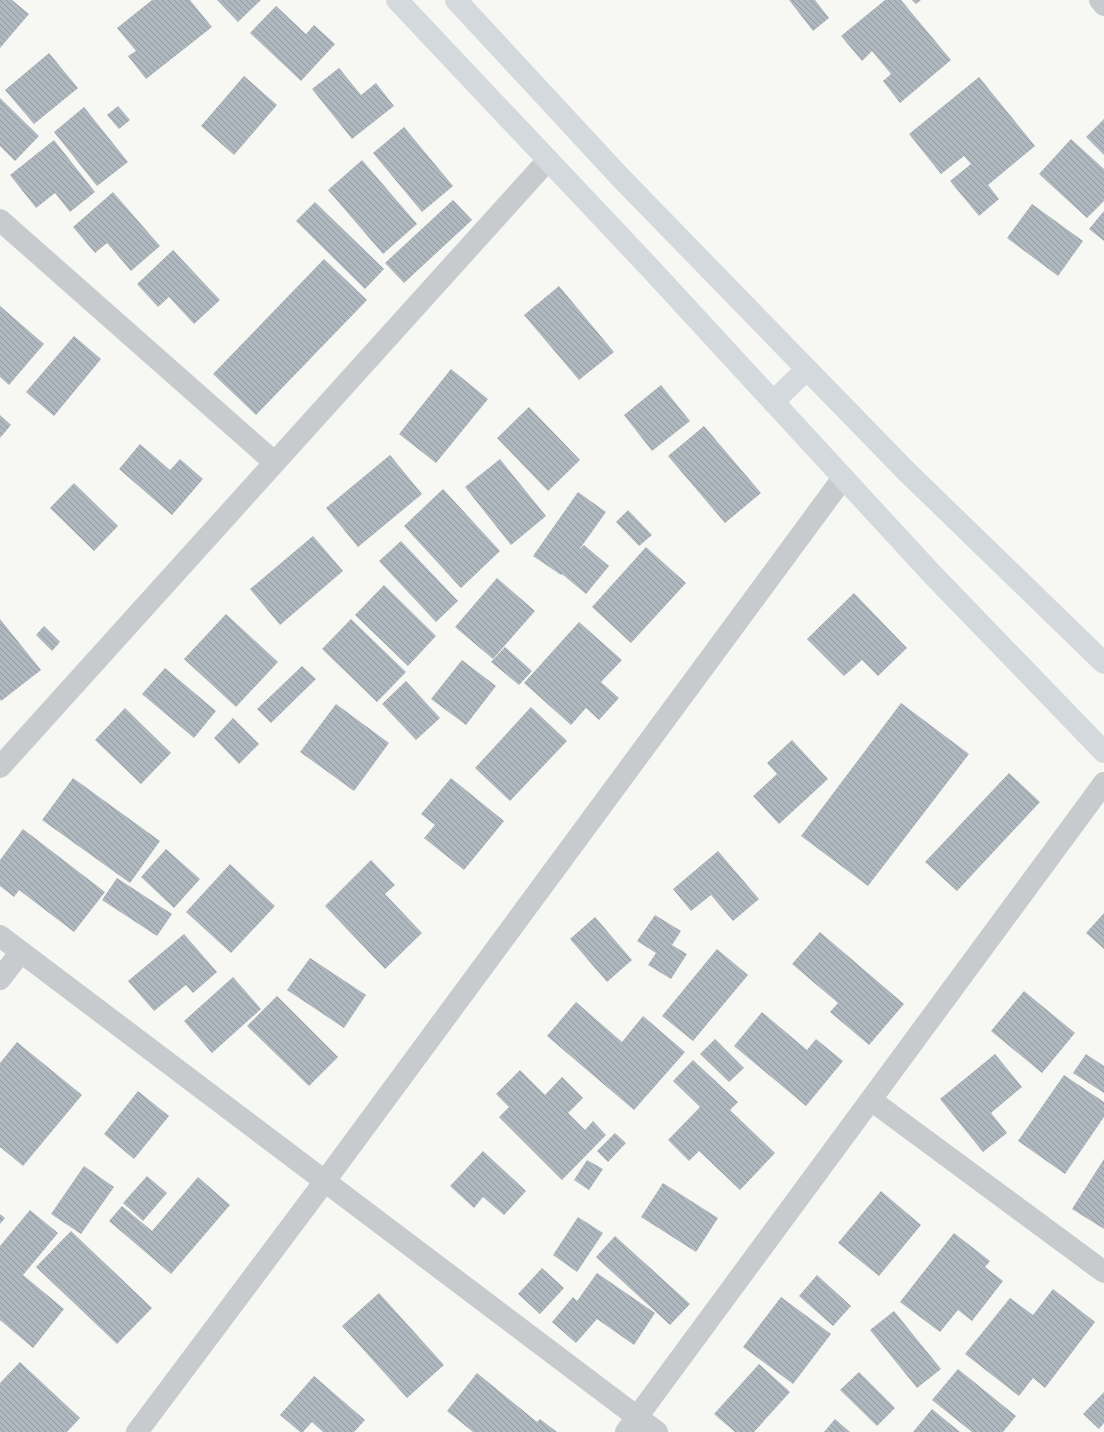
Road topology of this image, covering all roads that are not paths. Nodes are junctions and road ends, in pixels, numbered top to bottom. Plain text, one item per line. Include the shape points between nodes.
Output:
1 (397, 0) edge
2 (456, 0) edge
3 (1100, 0) edge
4 (1104, 5) edge
5 (548, 160) junction
6 (0, 220) edge
7 (807, 369) junction
8 (773, 402) junction
9 (274, 462) junction
10 (843, 478) junction
11 (1104, 663) edge
12 (1104, 752) edge
13 (0, 767) edge
14 (1104, 783) edge
15 (0, 936) edge
16 (21, 952) junction
17 (0, 979) edge
18 (870, 1100) junction
19 (325, 1181) junction
20 (1104, 1272) edge
21 (631, 1424) edge
22 (137, 1432) edge
23 (658, 1432) edge

1 - 5 main road
2 - 7 main road via 620,177
3 - 4 street
5 - 8 main road
5 - 9 street
6 - 9 street
7 - 8 main road
7 - 11 main road via 907,472
8 - 10 main road
9 - 13 street
10 - 12 main road
10 - 19 street
14 - 18 street
15 - 16 street
16 - 17 street
16 - 19 street
18 - 20 street
18 - 21 street
19 - 21 street
19 - 22 street
21 - 23 street

